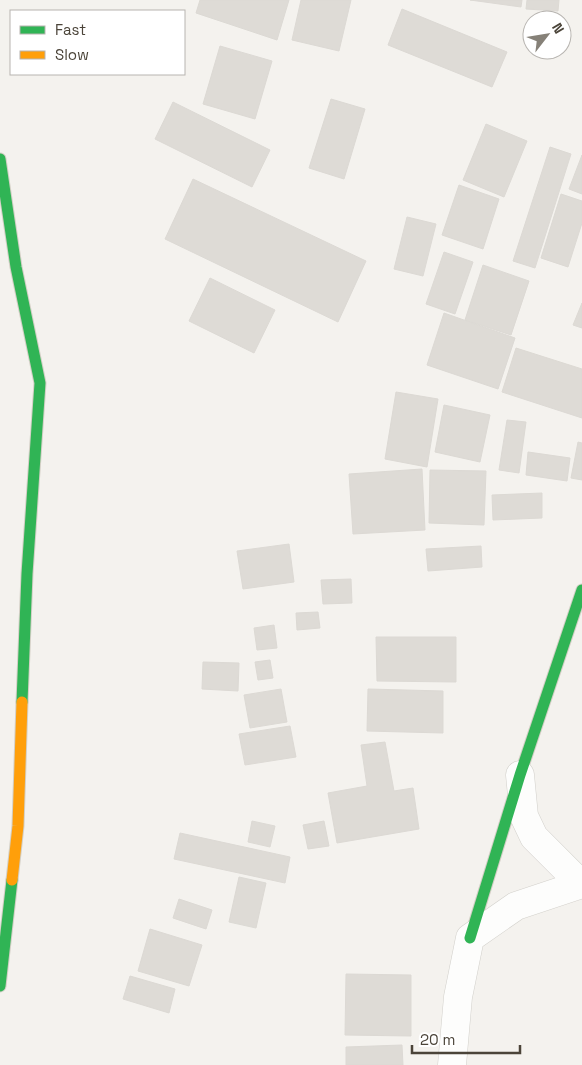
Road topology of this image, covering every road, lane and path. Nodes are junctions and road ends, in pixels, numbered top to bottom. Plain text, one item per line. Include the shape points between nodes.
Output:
1 (0, 159) edge
2 (582, 590) edge
3 (520, 775) junction
4 (581, 884) edge
5 (470, 938) junction
6 (0, 986) edge
7 (452, 1065) edge

1 - 6 street via 16,267 40,383 27,574 18,826
2 - 3 street
3 - 4 street via 524,816 534,837
3 - 5 street
4 - 5 street via 516,906
5 - 7 street via 458,997

